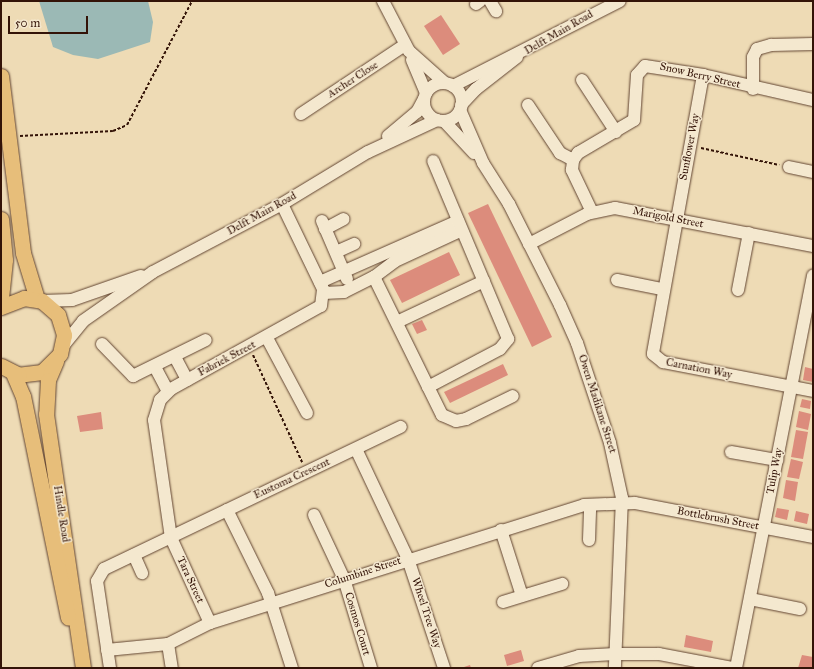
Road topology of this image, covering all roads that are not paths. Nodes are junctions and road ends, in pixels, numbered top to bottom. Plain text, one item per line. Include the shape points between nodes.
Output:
1 (384, 1) edge
2 (620, 1) edge
3 (813, 44) edge
4 (407, 48) junction
5 (520, 55) junction
6 (704, 75) junction
7 (1, 76) edge
8 (582, 80) dead end
9 (449, 84) junction
10 (753, 89) junction
11 (425, 96) junction
12 (813, 100) edge
13 (528, 105) dead end
14 (460, 108) junction
15 (301, 114) dead end
16 (440, 120) junction
17 (616, 132) junction
18 (368, 152) junction
19 (573, 160) junction
20 (433, 161) dead end
21 (483, 163) junction
22 (790, 167) road end
23 (813, 172) edge
24 (282, 204) junction
25 (592, 212) junction
26 (1, 219) edge
27 (344, 219) dead end
28 (676, 219) junction
29 (459, 226) junction
30 (749, 233) junction
31 (354, 244) dead end
32 (529, 244) junction
33 (813, 246) edge
34 (336, 252) junction
35 (153, 272) junction
36 (345, 272) junction
37 (813, 274) edge
38 (374, 277) junction
39 (617, 280) dead end
40 (484, 281) junction
41 (322, 288) junction
42 (662, 289) junction
43 (738, 290) dead end
44 (344, 292) junction
45 (1, 298) edge
46 (40, 300) junction
47 (1, 307) edge
48 (397, 322) junction
49 (266, 338) junction
50 (206, 340) dead end
51 (102, 344) dead end
52 (63, 346) junction
53 (174, 357) junction
54 (56, 361) junction
55 (155, 367) junction
56 (5, 369) edge
57 (187, 380) junction
58 (428, 387) junction
59 (791, 387) junction
60 (168, 391) junction
61 (813, 391) edge
62 (513, 396) dead end
63 (307, 413) dead end
64 (401, 427) dead end
65 (356, 449) junction
66 (731, 452) dead end
67 (777, 460) junction
68 (622, 504) junction
69 (590, 505) junction
70 (228, 510) junction
71 (314, 515) dead end
72 (764, 528) junction
73 (501, 530) junction
74 (813, 537) edge
75 (171, 538) junction
76 (589, 540) dead end
77 (134, 555) junction
78 (408, 559) junction
79 (142, 573) dead end
80 (344, 579) junction
81 (562, 584) dead end
82 (522, 596) junction
83 (750, 600) junction
84 (503, 602) dead end
85 (271, 603) junction
86 (800, 609) dead end
87 (210, 623) junction
88 (168, 644) junction
89 (107, 650) junction
90 (615, 654) junction
91 (676, 662) edge
92 (82, 668) edge
93 (110, 668) edge
94 (172, 668) edge
95 (292, 668) edge
96 (370, 668) edge
97 (444, 668) edge
98 (538, 668) edge
99 (615, 668) edge
100 (735, 668) edge

1 - 4 street
2 - 5 street, Delft Main Road
3 - 10 street via 771,45 757,49 753,57
4 - 9 street
4 - 11 street
4 - 15 street, Archer Close
5 - 9 street, Delft Main Road
5 - 14 street, Delft Main Road via 476,89
6 - 10 street, Snow Berry Street
6 - 17 street, Snow Berry Street via 654,66 641,68 636,80 636,116
6 - 28 street, Sunflower Way
7 - 46 main road via 23,253
8 - 17 street
9 - 11 street via 434,85
9 - 14 street via 460,94
10 - 12 street, Snow Berry Street
11 - 16 street via 426,112
11 - 18 street, Delft Main Road via 417,112
13 - 19 street via 560,153
14 - 16 street
14 - 21 street, Owen Madikane Street
16 - 18 street, Delft Main Road
16 - 21 street, Owen Madikane Street
17 - 19 street, Snow Berry Street via 578,153
18 - 24 street, Delft Main Road
19 - 25 street via 572,170
20 - 29 street
21 - 32 street, Owen Madikane Street
22 - 23 street
24 - 35 street, Delft Main Road
24 - 41 street
25 - 28 street, Marigold Street via 615,208
25 - 32 street, Marigold Street
26 - 45 main road via 5,260
27 - 34 street via 324,225
28 - 30 street, Marigold Street
28 - 42 street, Carnation Way
29 - 36 street
29 - 38 street via 394,261
29 - 40 street
30 - 33 street, Marigold Street
30 - 43 street
31 - 34 street
32 - 68 street, Owen Madikane Street via 577,343 610,443
34 - 36 street
35 - 46 street, Delft Main Road via 72,300
35 - 52 street, Delft Main Road via 83,322
36 - 41 street
36 - 44 street
37 - 59 street, Tulip Way
38 - 44 street
38 - 48 street
39 - 42 street
40 - 48 street
40 - 58 street via 508,334 507,342
41 - 44 street
41 - 49 street, Fabriek Street via 318,310
42 - 59 street, Carnation Way via 651,345 659,360
46 - 47 main road via 16,299
46 - 52 main road via 62,325
48 - 58 street
49 - 57 street, Fabriek Street
49 - 63 street
50 - 53 street
51 - 55 street via 133,376
52 - 54 main road, Hindle Road
53 - 55 street
53 - 57 street
54 - 56 main road via 36,374
54 - 92 main road, Hindle Road via 48,380 46,414
55 - 60 street
56 - 92 main road, Hindle Road via 22,396 55,561
57 - 60 street, Fabriek Street
58 - 62 street via 442,415 456,421
59 - 61 street, Carnation Way
59 - 67 street, Tulip Way
60 - 75 street, Fabriek Street via 156,408 154,420
64 - 65 street, Eustoma Crescent
65 - 70 street, Eustoma Crescent
65 - 78 street
66 - 67 street
67 - 72 street, Tulip Way
68 - 69 street, Columbine Street
68 - 72 street, Bottlebrush Street via 635,503
68 - 90 street, Owen Madikane Street
69 - 73 street, Columbine Street via 559,510
69 - 76 street
70 - 75 street, Eustoma Crescent
70 - 85 street
71 - 80 street, Cosmos Court
72 - 74 street, Bottlebrush Street
72 - 83 street, Tulip Way
73 - 78 street, Columbine Street
73 - 82 street
75 - 77 street, Eustoma Crescent
75 - 87 street, Tara Street
77 - 79 street
77 - 89 street, Eustoma Crescent via 104,569 97,581
78 - 80 street, Columbine Street
78 - 97 street, Wheel Tree Way
80 - 85 street, Columbine Street
80 - 96 street, Cosmos Court
81 - 82 street
82 - 84 street
83 - 86 street
83 - 100 street, Tulip Way
85 - 87 street, Columbine Street
85 - 95 street
87 - 88 street, Columbine Street
88 - 89 street, Columbine Street
88 - 94 street
89 - 93 street, Eustoma Crescent
90 - 91 street
90 - 98 street via 579,656
90 - 99 street, Owen Madikane Street
91 - 100 street

